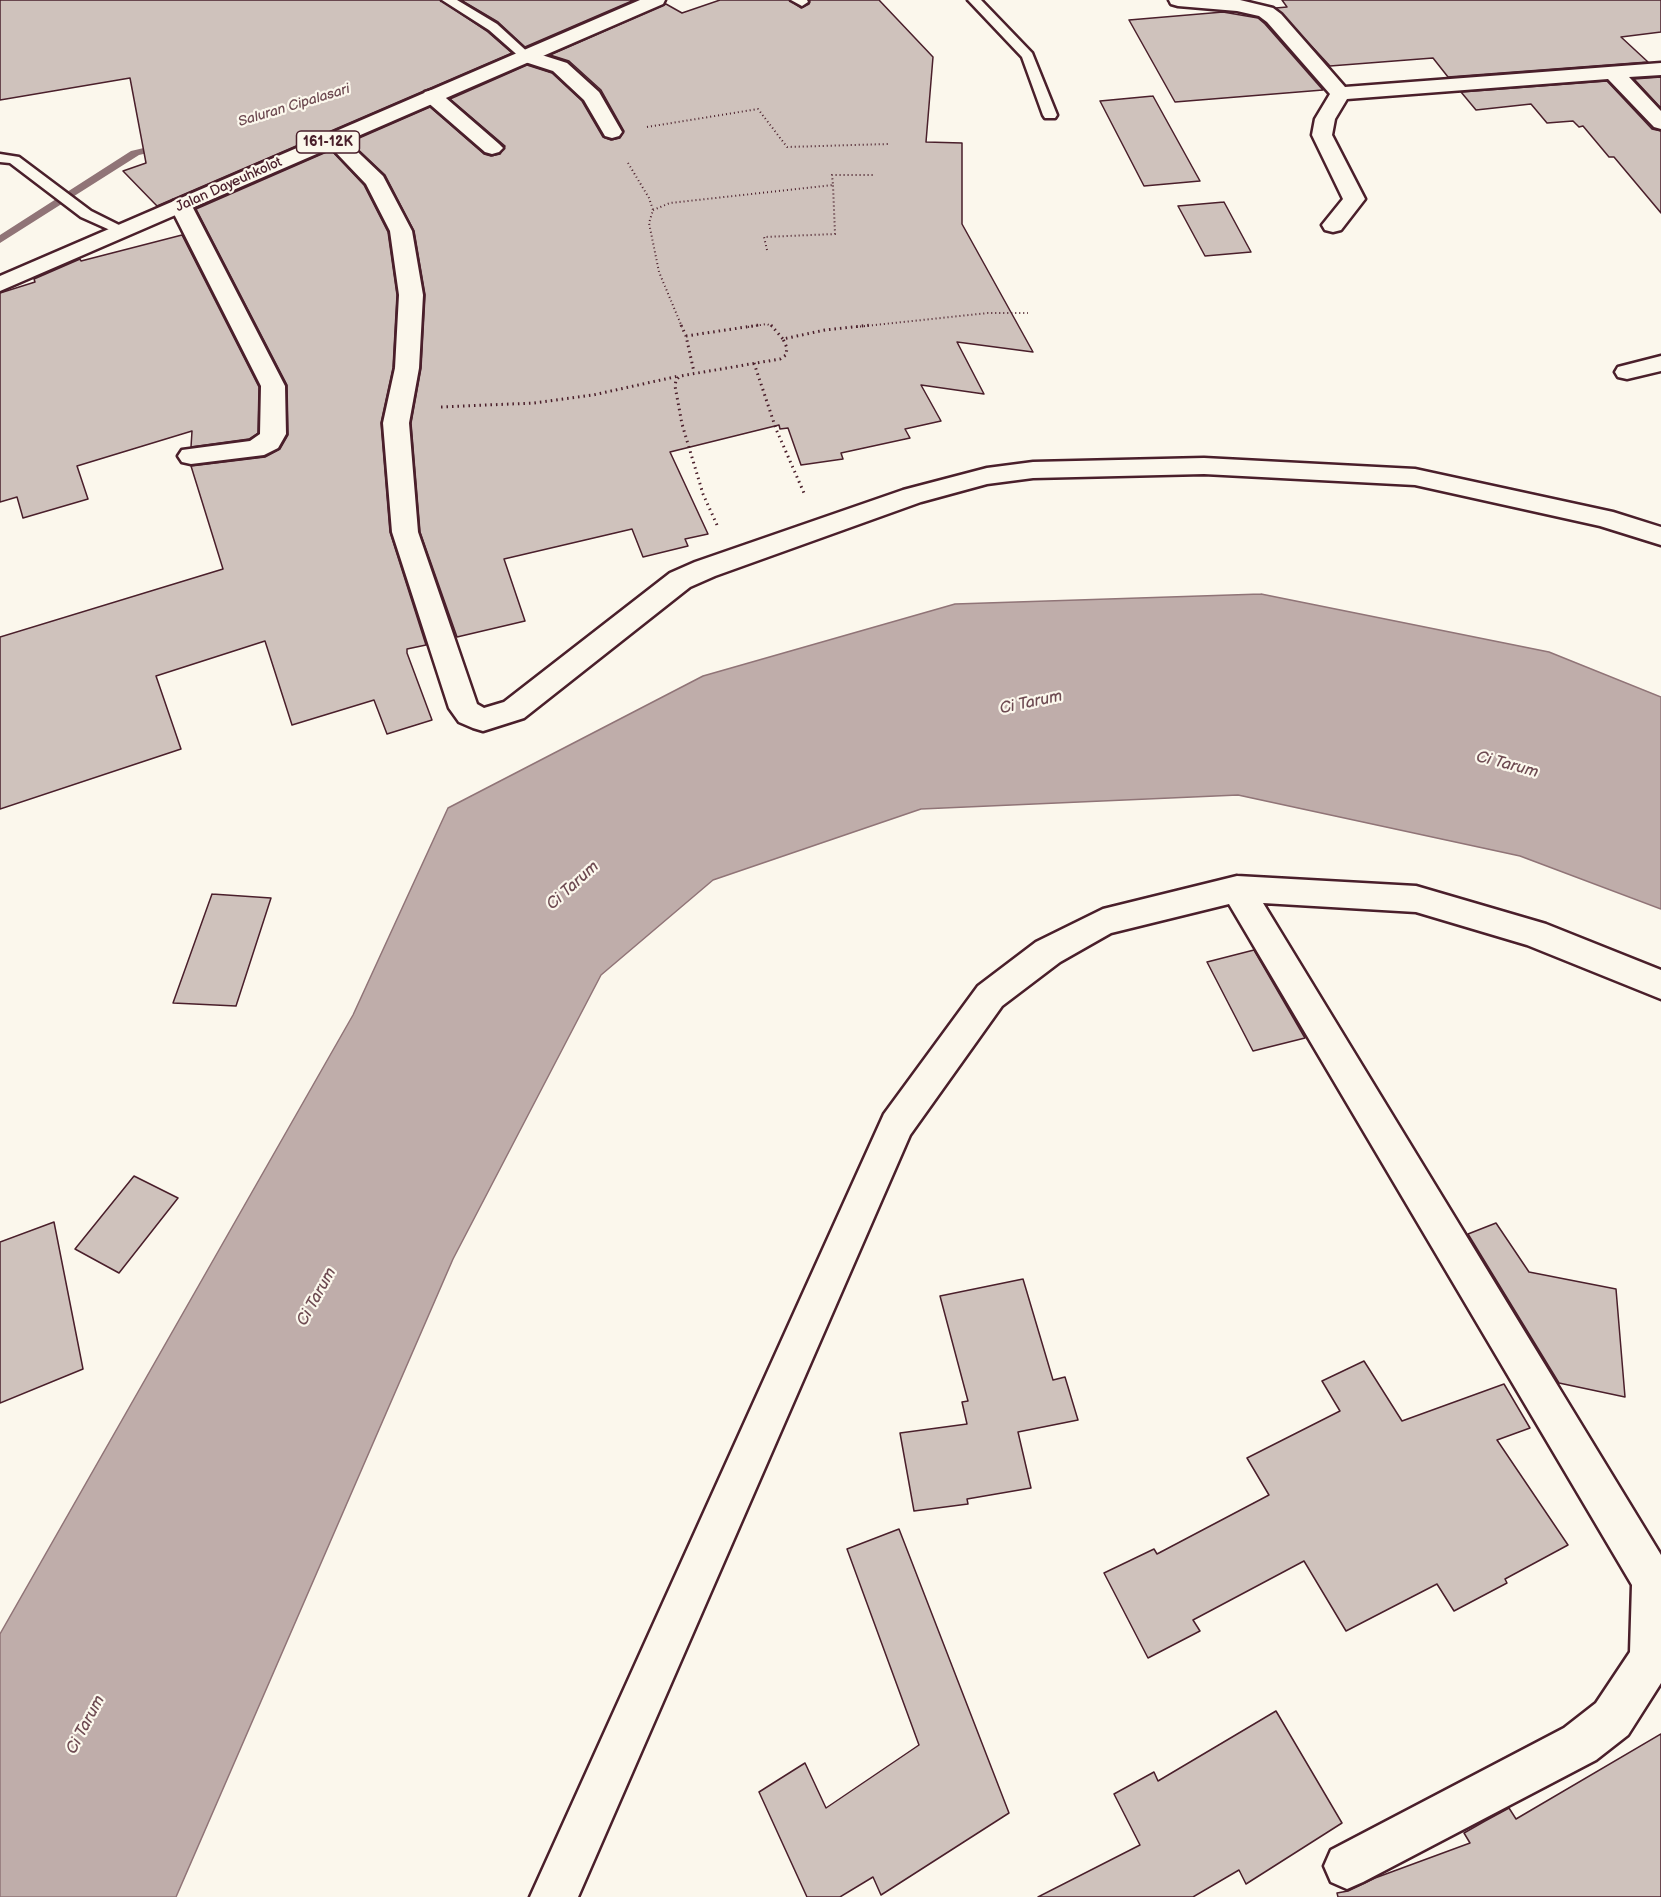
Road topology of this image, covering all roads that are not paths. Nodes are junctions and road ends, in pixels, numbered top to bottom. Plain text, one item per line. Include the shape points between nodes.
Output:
1 (656, 0) edge
2 (974, 0) edge
3 (1178, 0) edge
4 (452, 2) edge
5 (520, 51) junction
6 (1661, 69) edge
7 (1613, 72) junction
8 (1340, 93) junction
9 (432, 96) junction
10 (1050, 115) dead end
11 (1661, 123) edge
12 (612, 132) road end
13 (334, 140) junction
14 (492, 148) dead end
15 (0, 158) edge
16 (181, 206) junction
17 (1333, 225) dead end
18 (124, 231) junction
19 (0, 284) edge
20 (1661, 363) edge
21 (1627, 372) dead end
22 (190, 456) dead end
23 (1661, 536) edge
24 (1237, 890) junction
25 (1661, 985) edge
26 (1657, 1585) edge
27 (1347, 1866) dead end
28 (554, 1897) edge

1 - 5 street, Jalan Dayeuhkolot / 161-12K
2 - 10 lane via 1028,56
3 - 8 street via 1237,4 1266,12
4 - 5 lane via 496,30
5 - 9 street, Jalan Dayeuhkolot / 161-12K
5 - 12 street via 560,67 592,96
6 - 7 street
7 - 8 street
7 - 11 street
8 - 17 street via 1325,119 1322,135 1354,199
9 - 13 street, Jalan Dayeuhkolot / 161-12K
9 - 14 street
13 - 16 street, Jalan Dayeuhkolot / 161-12K
13 - 23 street via 375,181 401,231 411,295 407,368 396,423 405,532 464,708 483,720 514,710 680,580 912,496 987,476 1033,470 1204,466 1415,477 1604,518
15 - 18 lane via 14,160 86,214
16 - 18 street, Jalan Dayeuhkolot / 161-12K
16 - 22 street via 273,386 273,434 269,442 255,449
18 - 19 street, Jalan Dayeuhkolot / 161-12K
20 - 21 street
24 - 25 street via 1416,899 1534,933
24 - 26 street
24 - 28 street via 1103,922 1048,952 990,996 897,1125
26 - 27 street via 1652,1658 1612,1719 1580,1744

